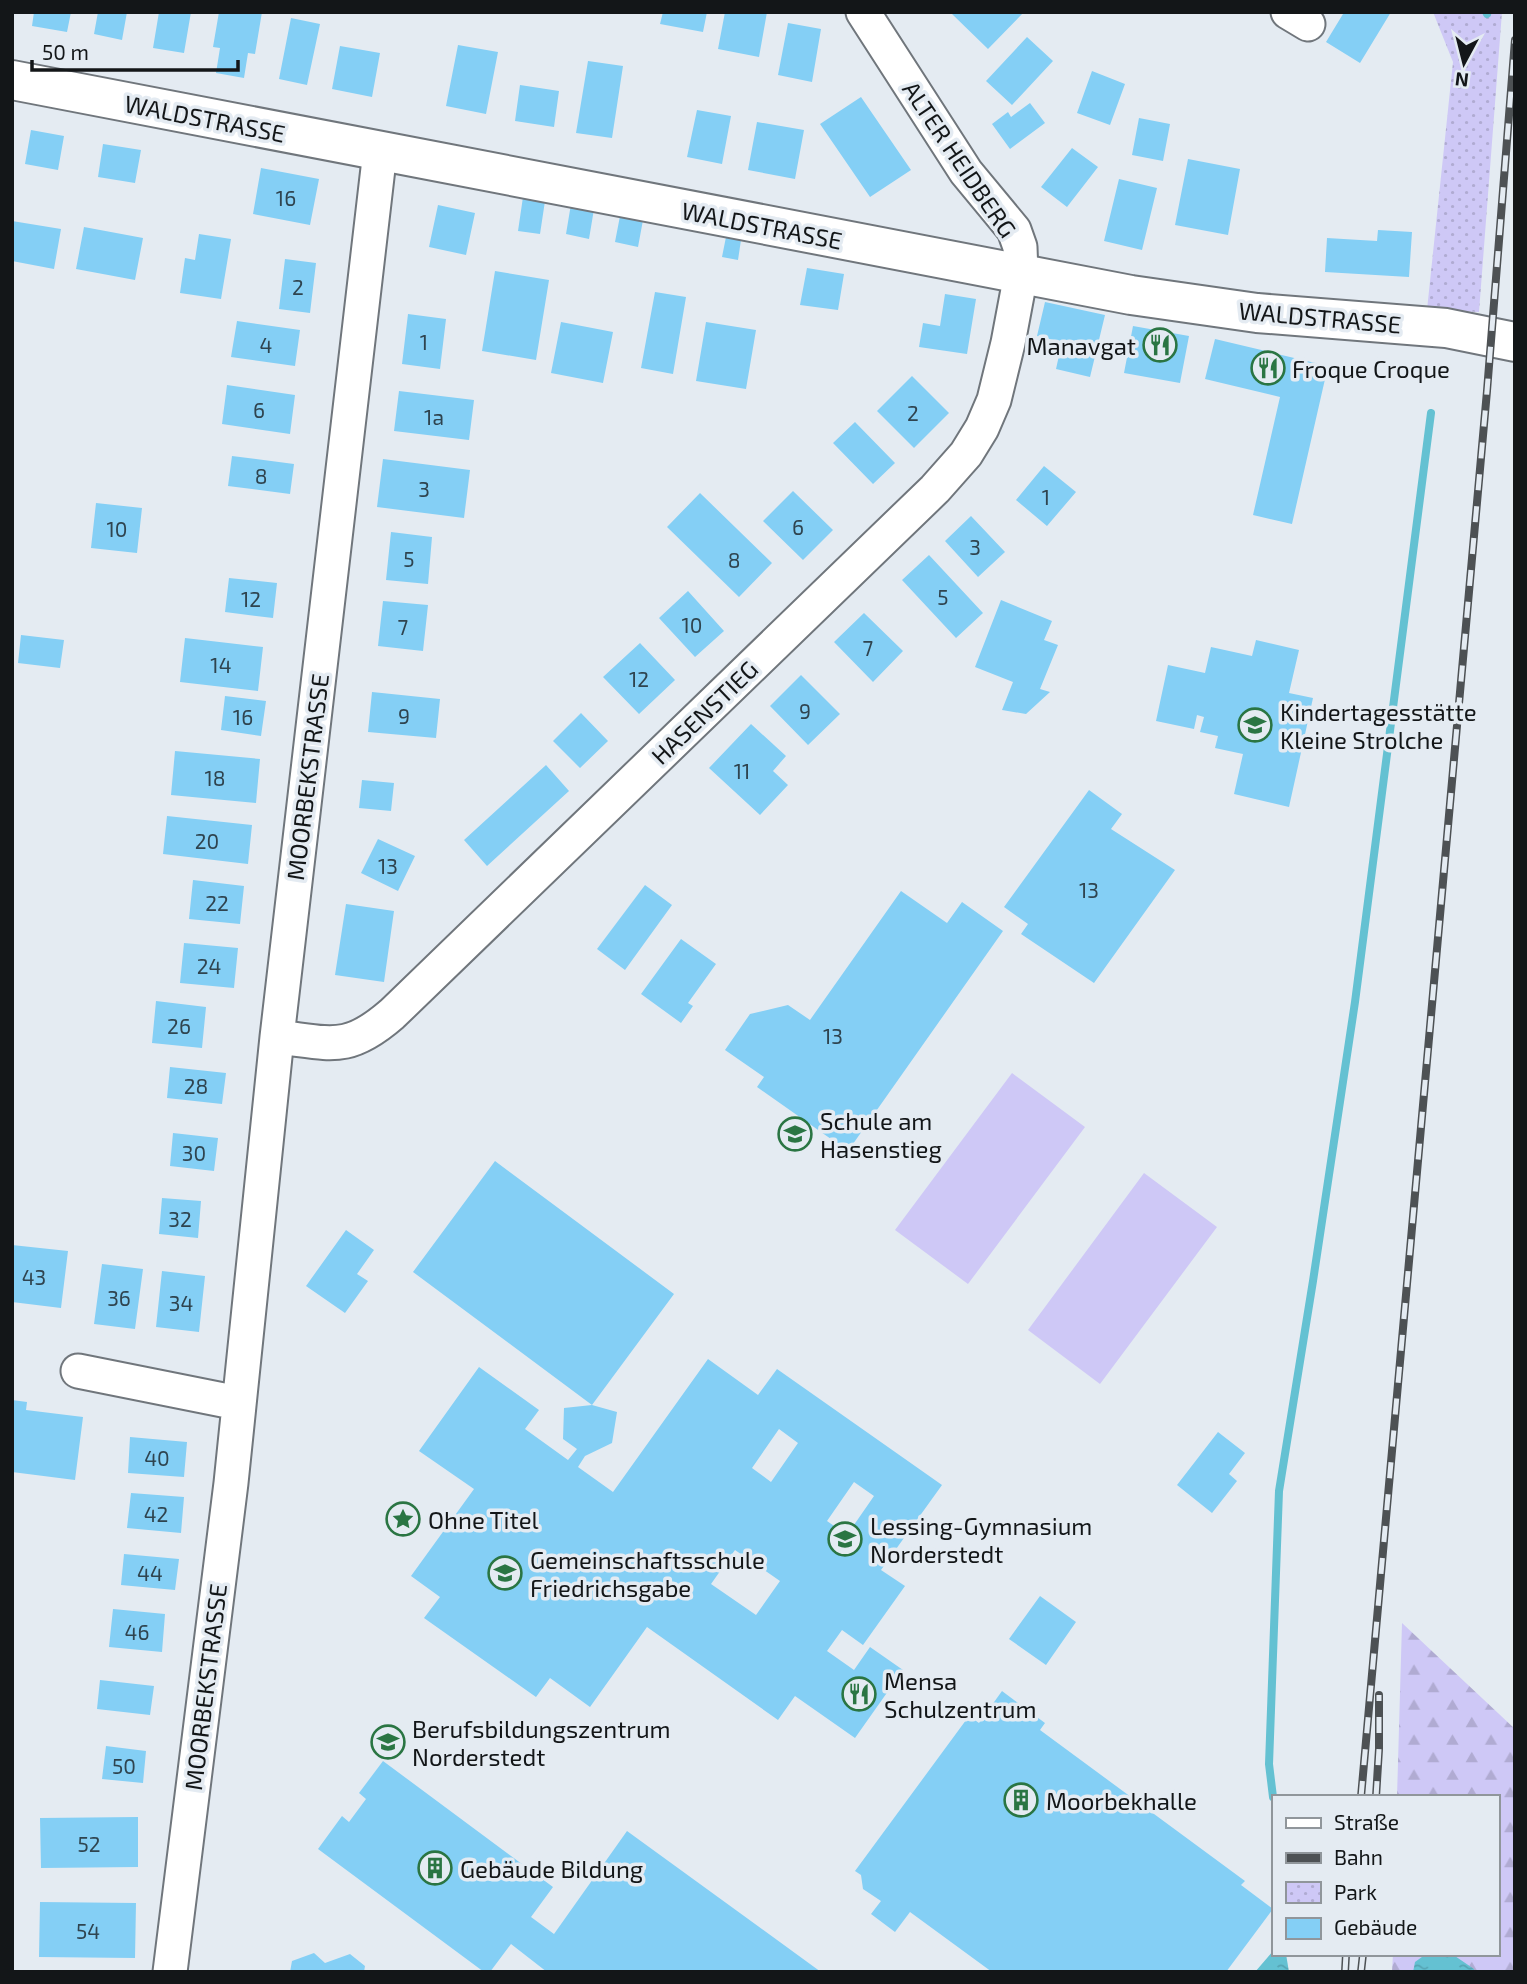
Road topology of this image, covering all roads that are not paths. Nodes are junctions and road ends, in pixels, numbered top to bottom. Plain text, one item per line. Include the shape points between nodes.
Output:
1 (863, 12) edge
2 (12, 80) edge
3 (380, 151) junction
4 (1021, 274) junction
5 (1515, 342) edge
6 (277, 1037) junction
7 (78, 1371) dead end
8 (238, 1403) junction
9 (170, 1972) edge

1 - 4 street, ALTER HEIDBERG via 966,172 1014,230
2 - 3 street, WALDSTRASSE
3 - 4 street, WALDSTRASSE
3 - 6 street, MOORBEKSTRASSE
4 - 5 street, WALDSTRASSE via 1197,306 1446,328
4 - 6 street, HASENSTIEG via 994,400 966,454 935,489 376,1028 336,1043
6 - 8 street, MOORBEKSTRASSE
7 - 8 street
8 - 9 street, MOORBEKSTRASSE

